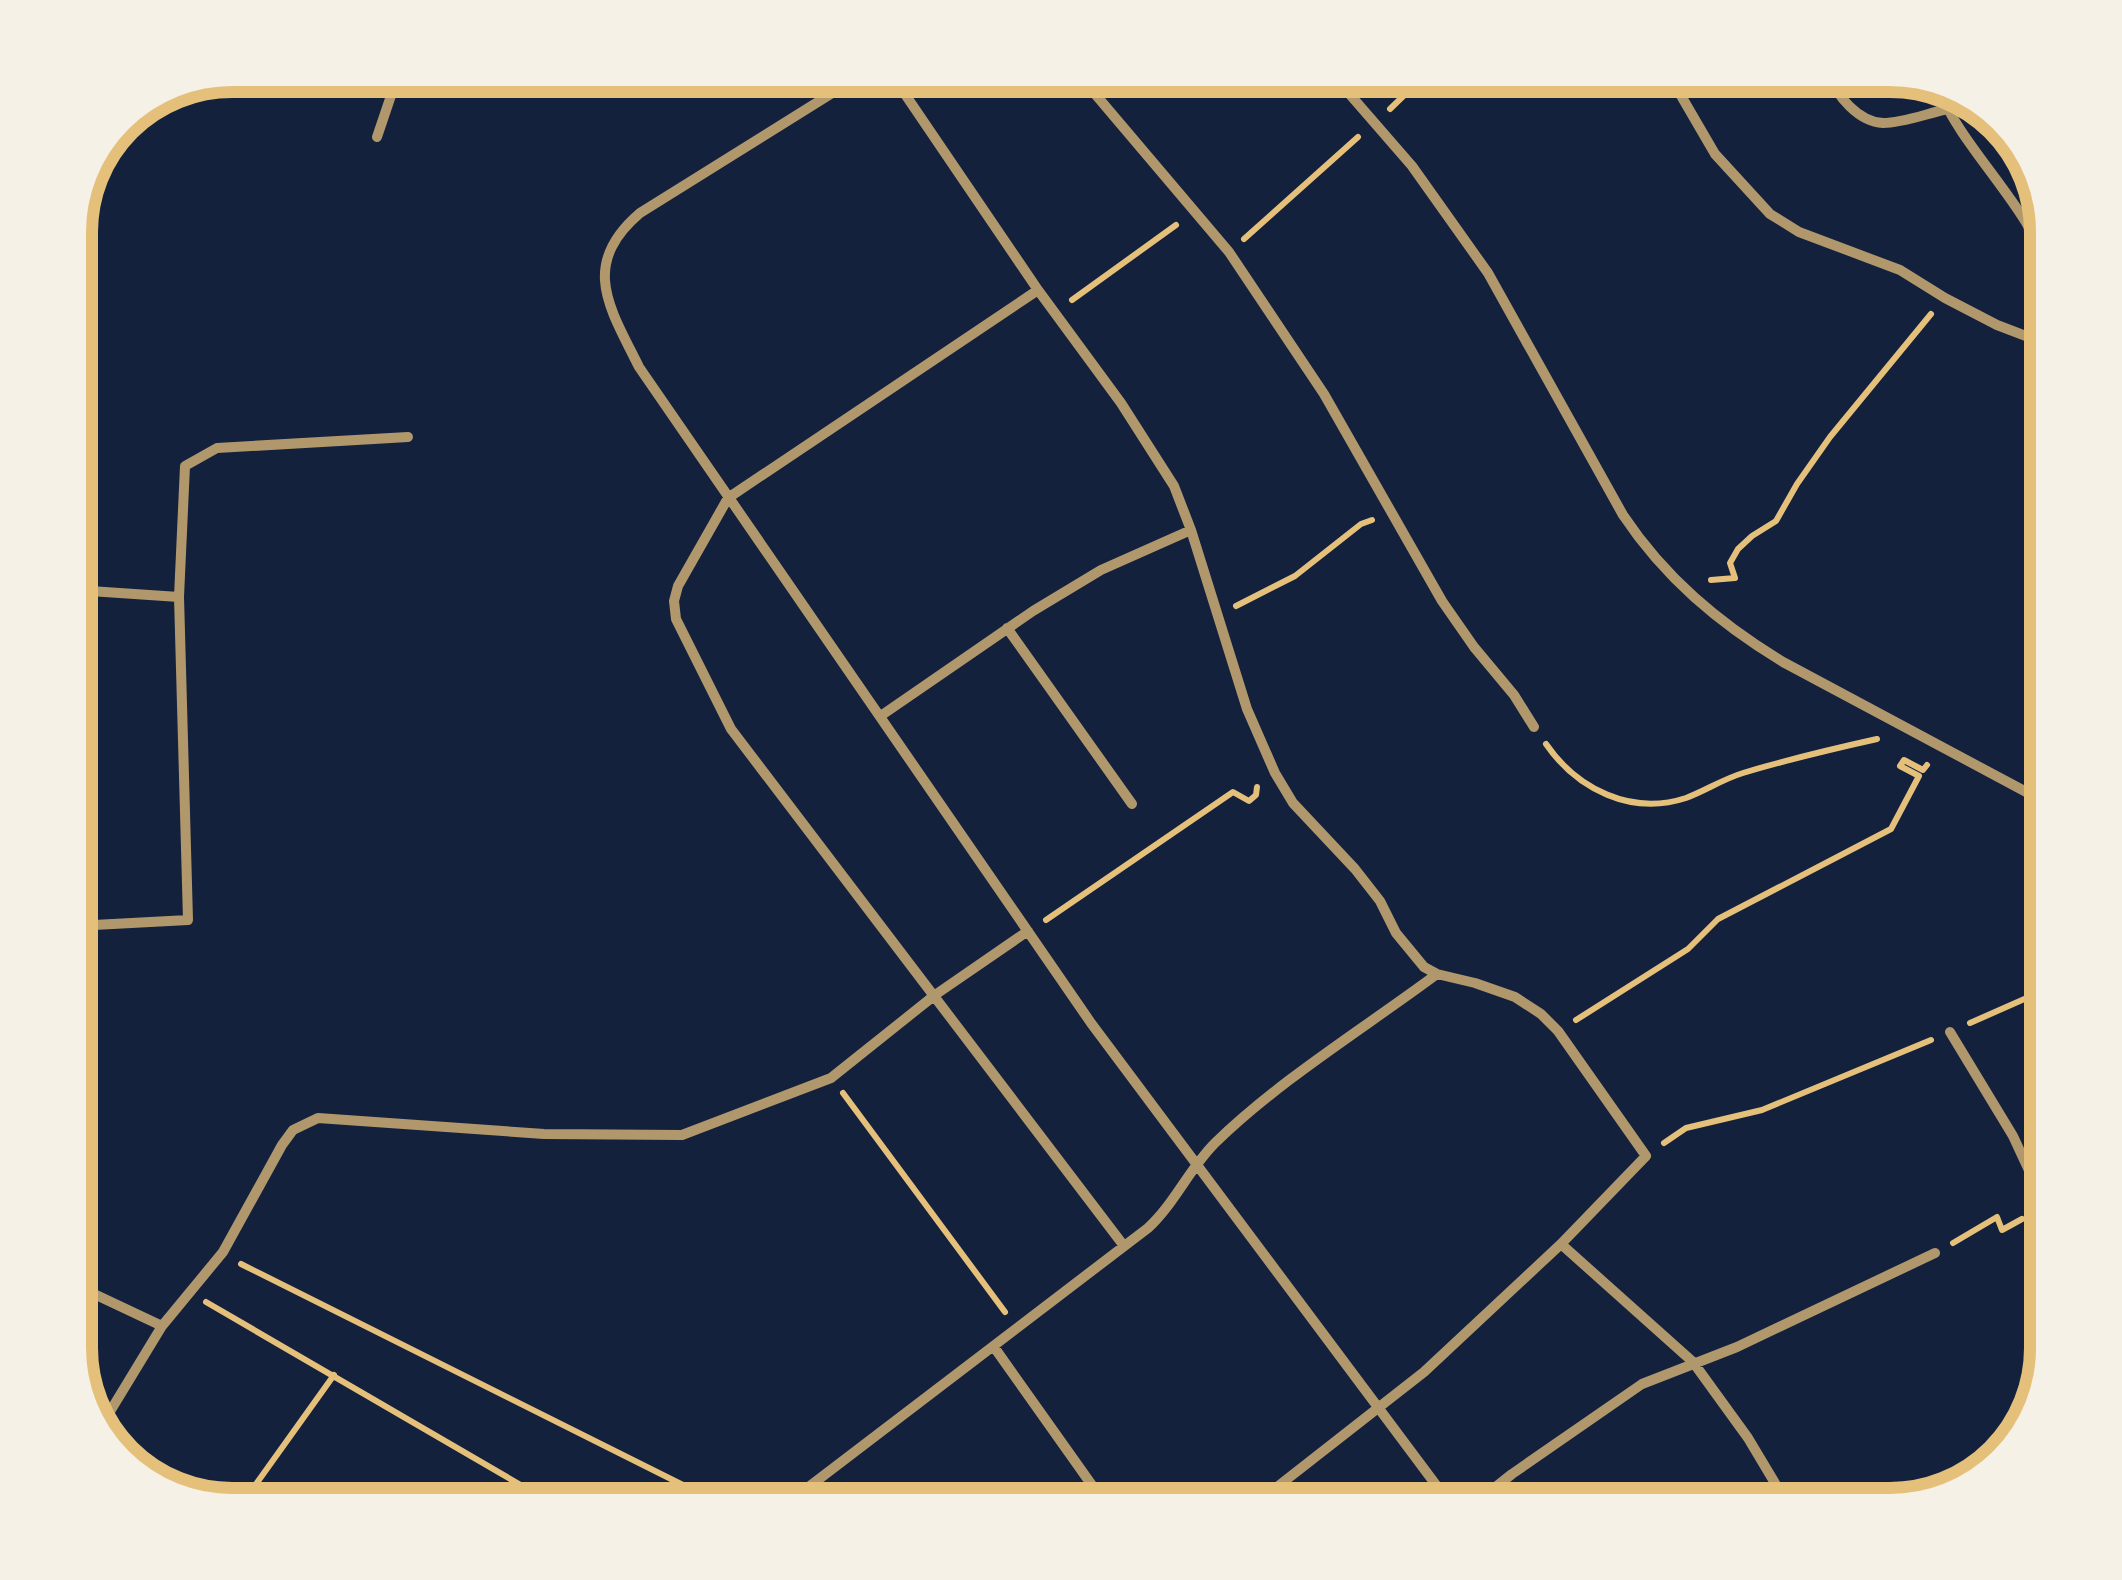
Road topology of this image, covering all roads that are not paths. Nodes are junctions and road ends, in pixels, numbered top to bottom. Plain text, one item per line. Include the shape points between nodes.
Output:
1 (392, 93) edge
2 (832, 93) edge
3 (904, 93) edge
4 (1095, 93) edge
5 (1349, 93) edge
6 (1679, 93) edge
7 (1840, 93) edge
8 (1946, 104) edge
9 (1948, 109) junction
10 (376, 137) dead end
11 (2030, 236) edge
12 (1038, 290) junction
13 (2030, 337) edge
14 (408, 437) dead end
15 (728, 498) junction
16 (1191, 530) junction
17 (93, 591) edge
18 (178, 597) junction
19 (1007, 628) junction
20 (882, 716) junction
21 (1534, 727) road end
22 (2030, 794) edge
23 (1132, 804) dead end
24 (93, 925) edge
25 (1028, 931) junction
26 (1437, 974) junction
27 (935, 995) junction
28 (1950, 1032) road end
29 (1196, 1167) junction
30 (2030, 1172) edge
31 (1560, 1244) junction
32 (1124, 1246) junction
33 (1935, 1254) road end
34 (93, 1293) edge
35 (162, 1326) junction
36 (994, 1347) junction
37 (1693, 1362) junction
38 (1378, 1410) junction
39 (109, 1413) edge
40 (806, 1488) edge
41 (1094, 1488) edge
42 (1276, 1488) edge
43 (1438, 1488) edge
44 (1494, 1488) edge
45 (1778, 1488) edge

1 - 10 street
2 - 15 street via 640,214 622,228 607,256 604,291 632,354
3 - 12 street
4 - 21 street via 1229,252 1324,394 1442,600
5 - 22 street via 1478,257 1623,515 1683,588 1746,639
6 - 13 street via 1715,154 1770,214 1799,232 1900,270
7 - 9 street via 1855,112 1881,123
8 - 9 street
9 - 11 street
12 - 15 street
12 - 16 street via 1154,452
14 - 18 street via 217,448 185,466
15 - 20 street
15 - 27 street via 678,586 676,619 731,729
16 - 19 street via 1101,570
16 - 26 street via 1247,709 1275,773 1292,803 1363,880 1409,949
17 - 18 street
18 - 24 street via 188,920
19 - 20 street
19 - 23 street
20 - 25 street
25 - 27 street
25 - 29 street
26 - 29 street via 1243,1117
26 - 31 street via 1495,989 1541,1014 1646,1156
27 - 32 street
27 - 35 street via 831,1078 682,1135 544,1134 318,1118 282,1144 224,1252
28 - 30 street
29 - 32 street via 1163,1214
29 - 38 street
31 - 37 street
31 - 38 street
32 - 36 street
33 - 37 street via 1737,1348
34 - 35 street
35 - 39 street
36 - 40 street
36 - 41 street
37 - 44 street via 1642,1384
37 - 45 street
38 - 42 street
38 - 43 street

